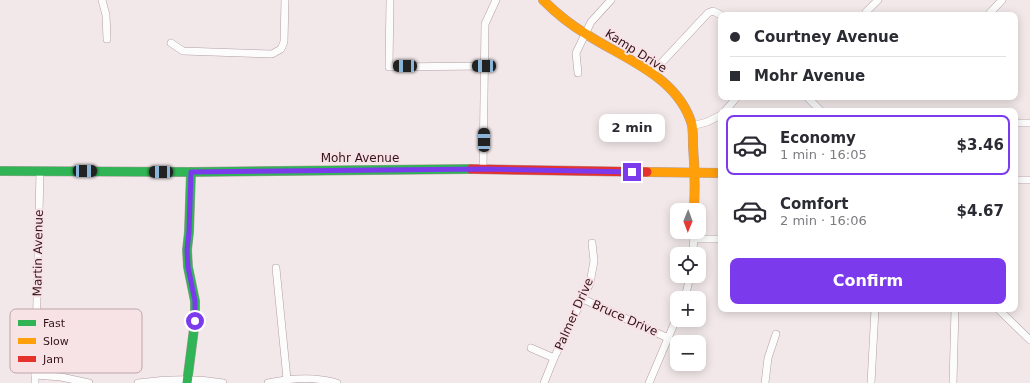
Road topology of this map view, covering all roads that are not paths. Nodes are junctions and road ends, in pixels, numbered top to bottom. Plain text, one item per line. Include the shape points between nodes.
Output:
1 (102, 0) edge
2 (285, 0) edge
3 (390, 0) edge
4 (496, 0) edge
5 (543, 0) edge
6 (611, 0) edge
7 (878, 0) edge
8 (1002, 0) edge
9 (866, 12) dead end
10 (991, 12) edge
11 (718, 14) edge
12 (585, 34) junction
13 (107, 39) dead end
14 (171, 43) dead end
15 (484, 66) junction
16 (578, 73) dead end
17 (652, 73) junction
18 (734, 100) edge
19 (810, 100) edge
20 (727, 108) edge
21 (818, 108) edge
22 (718, 116) edge
23 (1018, 123) edge
24 (1030, 123) edge
25 (692, 126) junction
26 (483, 169) junction
27 (0, 170) edge
28 (40, 171) junction
29 (191, 172) junction
30 (695, 173) junction
31 (718, 173) edge
32 (1018, 180) edge
33 (1030, 180) edge
34 (694, 203) edge
35 (706, 237) edge
36 (718, 239) edge
37 (592, 243) dead end
38 (276, 268) dead end
39 (583, 299) junction
40 (37, 309) edge
41 (875, 312) edge
42 (955, 312) edge
43 (1001, 312) edge
44 (673, 327) edge
45 (776, 334) dead end
46 (668, 338) junction
47 (1030, 340) edge
48 (531, 348) dead end
49 (554, 358) junction
50 (35, 375) joint
51 (286, 379) junction
52 (187, 381) edge
53 (652, 382) edge
54 (35, 383) edge
55 (89, 383) edge
56 (138, 383) edge
57 (223, 383) edge
58 (268, 383) edge
59 (337, 383) edge
60 (544, 383) edge
61 (765, 383) edge
62 (871, 383) edge
63 (953, 383) edge

1 - 13 street via 106,15
2 - 14 street via 284,42 281,49 272,54 183,51
3 - 15 street via 389,67
4 - 15 street via 485,24
5 - 12 street, Kamp Drive
6 - 12 street via 591,22
7 - 9 street
8 - 10 street
11 - 17 street via 713,11 708,13
12 - 16 street via 576,53
12 - 17 street, Kamp Drive
15 - 26 street
17 - 25 street, Kamp Drive via 674,92 686,110
18 - 20 street
19 - 21 street
22 - 25 street
23 - 24 street
25 - 30 street, Kamp Drive
26 - 29 street, Mohr Avenue
26 - 30 street, Mohr Avenue
27 - 28 street, Mohr Avenue
28 - 29 street, Mohr Avenue
28 - 40 street, Martin Avenue
29 - 52 street via 187,250 195,301 195,321
30 - 31 street, Mohr Avenue
30 - 34 street, Kamp Drive
32 - 33 street
35 - 36 street
37 - 39 street, Palmer Drive via 594,261 590,283
38 - 51 street
39 - 46 street, Bruce Drive
39 - 49 street, Palmer Drive
41 - 62 street
42 - 63 street
43 - 47 street
44 - 46 street
45 - 61 street via 768,358
46 - 53 street
48 - 49 street
49 - 60 street, Palmer Drive
50 - 54 street, Martin Avenue
50 - 55 street
51 - 58 street
51 - 59 street via 311,378
52 - 56 street via 158,380
52 - 57 street

